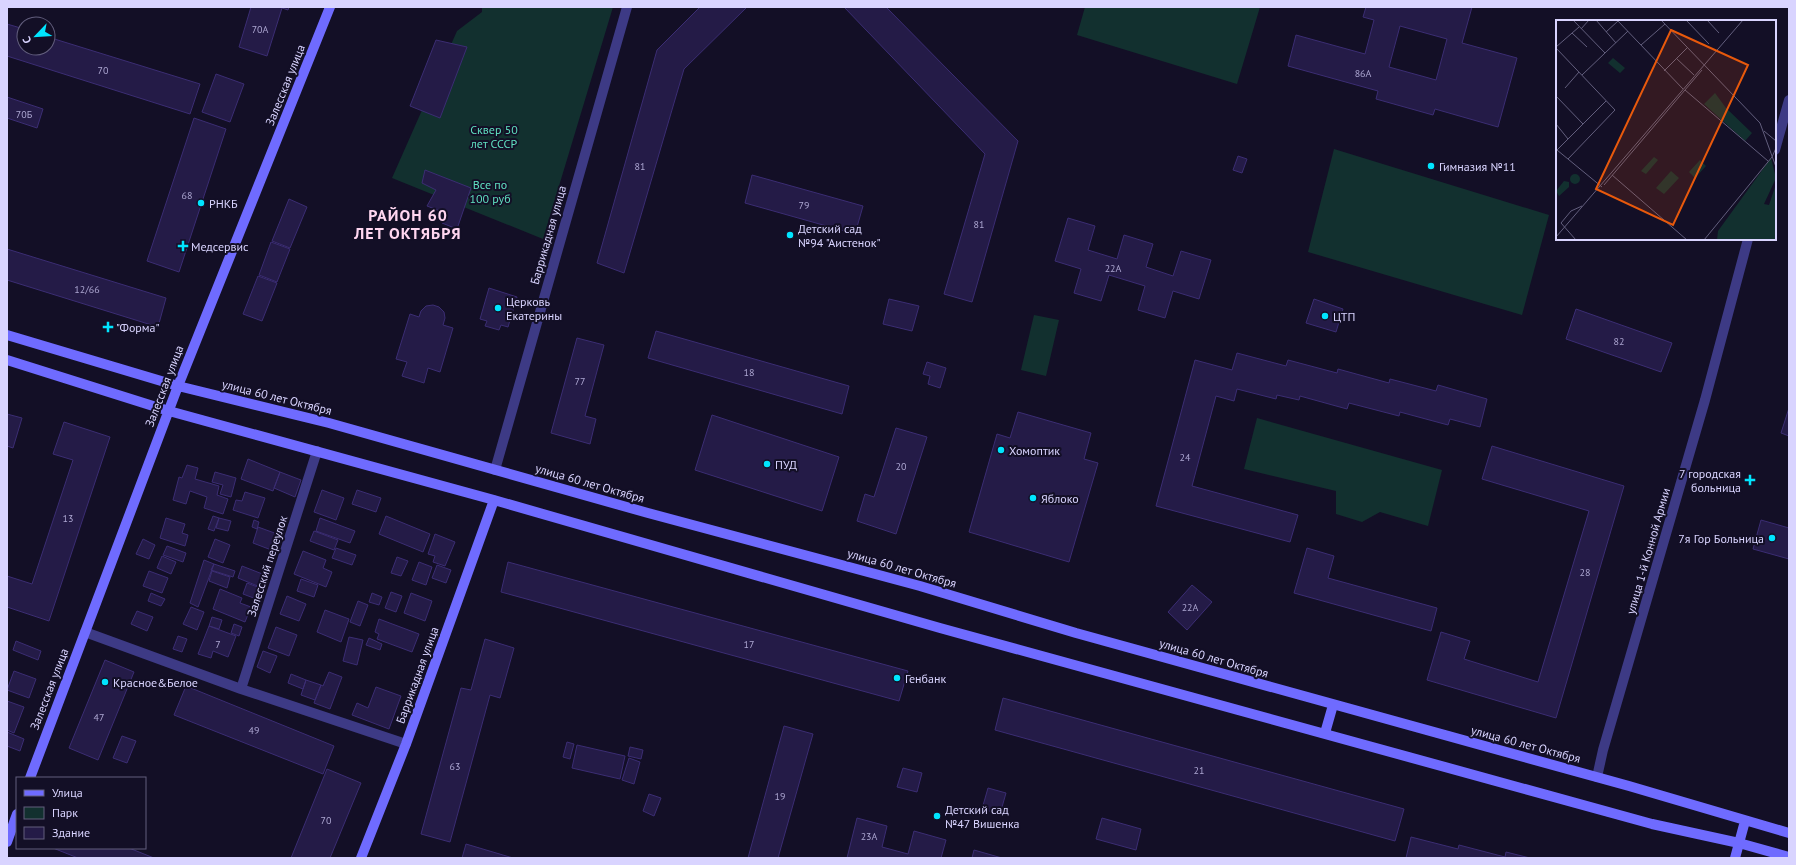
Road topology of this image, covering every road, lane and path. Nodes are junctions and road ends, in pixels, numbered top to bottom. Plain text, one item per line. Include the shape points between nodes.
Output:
1 (330, 7) edge
2 (627, 7) edge
3 (1789, 100) edge
4 (1776, 146) edge
5 (1748, 240) edge
6 (7, 335) edge
7 (7, 360) edge
8 (178, 386) junction
9 (169, 411) junction
10 (317, 451) junction
11 (495, 470) junction
12 (494, 500) junction
13 (85, 632) junction
14 (241, 689) junction
15 (1333, 705) junction
16 (1325, 733) junction
17 (406, 744) junction
18 (30, 777) edge
19 (1597, 778) junction
20 (16, 817) edge
21 (1745, 821) junction
22 (1789, 833) edge
23 (7, 842) edge
24 (1739, 843) junction
25 (1789, 857) edge
26 (360, 858) edge
27 (1735, 858) edge

1 - 8 main road, Залесская улица
2 - 11 street, Баррикадная улица
3 - 4 street
5 - 19 street, улица 1-й Конной Армии via 1705,400
6 - 8 main road, улица 60 лет Октября
7 - 9 main road
8 - 9 main road, Залесская улица
8 - 11 main road, улица 60 лет Октября via 329,423
9 - 10 main road
9 - 13 main road, Залесская улица
10 - 12 main road
10 - 14 street, Залесский переулок
11 - 15 main road, улица 60 лет Октября via 920,586
12 - 16 main road via 918,622
12 - 17 main road, Баррикадная улица
13 - 14 street
13 - 18 main road, Залесская улица
14 - 17 street
15 - 16 main road
15 - 19 main road, улица 60 лет Октября
16 - 24 main road via 1652,824
17 - 26 main road, Баррикадная улица
19 - 21 main road, улица 60 лет Октября
20 - 23 main road
21 - 22 main road, улица 60 лет Октября
21 - 24 main road
24 - 25 main road
24 - 27 main road

